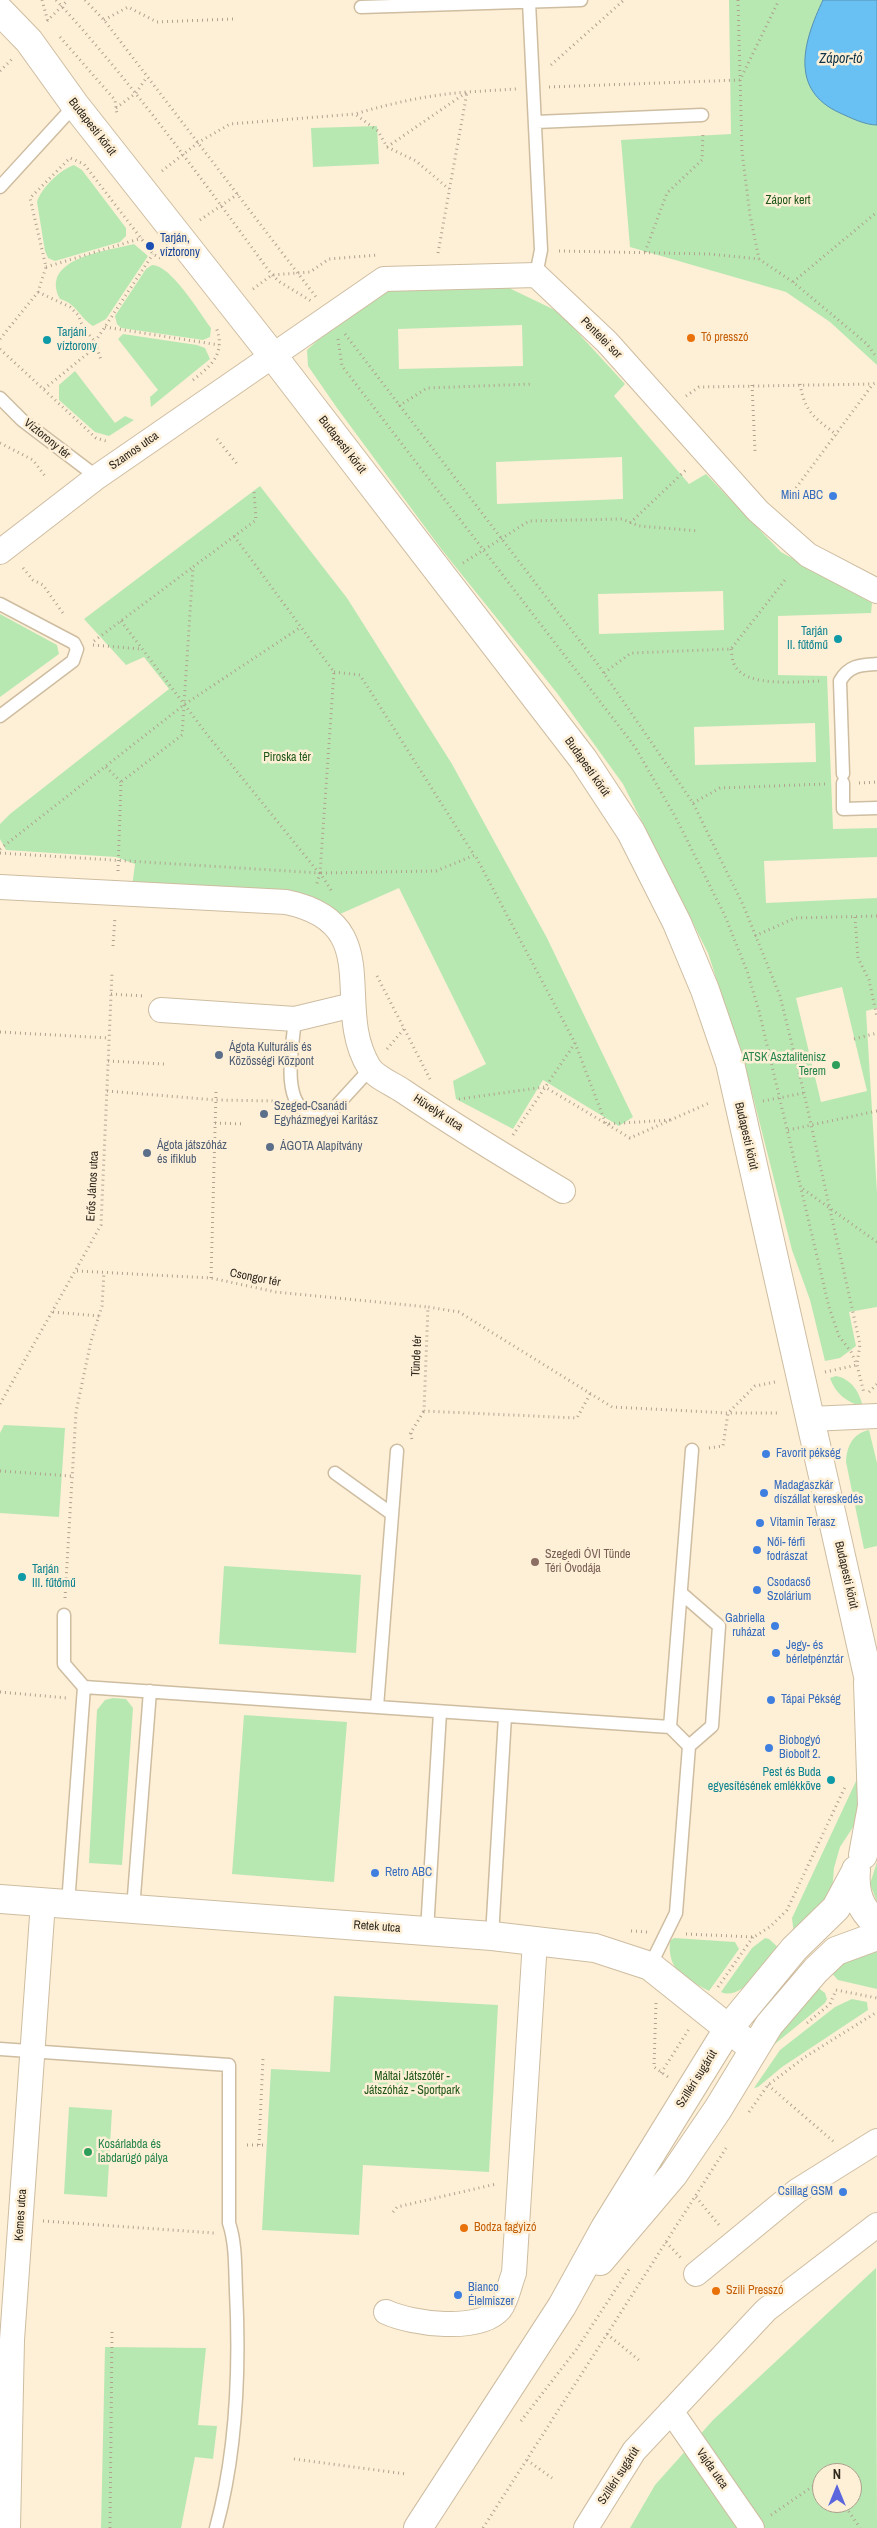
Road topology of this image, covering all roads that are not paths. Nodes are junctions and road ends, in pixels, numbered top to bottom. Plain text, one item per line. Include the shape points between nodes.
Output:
1 (581, 0) edge
2 (529, 2) junction
3 (360, 7) dead end
4 (0, 11) edge
5 (75, 105) junction
6 (702, 115) road end
7 (536, 122) junction
8 (0, 187) edge
9 (536, 275) junction
10 (273, 356) junction
11 (0, 398) edge
12 (97, 477) junction
13 (0, 552) edge
14 (877, 591) edge
15 (0, 604) edge
16 (877, 664) edge
17 (0, 716) edge
18 (877, 808) edge
19 (0, 887) edge
20 (353, 1005) junction
21 (161, 1010) dead end
22 (295, 1019) junction
23 (370, 1069) junction
24 (563, 1191) dead end
25 (877, 1416) edge
26 (810, 1419) junction
27 (397, 1450) road end
28 (692, 1450) road end
29 (335, 1473) dead end
30 (392, 1514) junction
31 (681, 1593) junction
32 (64, 1615) road end
33 (868, 1676) junction
34 (150, 1691) junction
35 (83, 1693) junction
36 (877, 1704) edge
37 (377, 1707) junction
38 (440, 1712) junction
39 (505, 1716) junction
40 (670, 1728) junction
41 (689, 1746) junction
42 (865, 1856) edge
43 (0, 1899) edge
44 (55, 1903) junction
45 (133, 1909) junction
46 (877, 1924) edge
47 (427, 1931) junction
48 (492, 1936) junction
49 (877, 1936) edge
50 (535, 1941) junction
51 (650, 1966) junction
52 (728, 2029) junction
53 (0, 2049) edge
54 (754, 2049) junction
55 (32, 2050) junction
56 (877, 2141) edge
57 (875, 2231) edge
58 (696, 2274) dead end
59 (562, 2306) junction
60 (386, 2312) dead end
61 (671, 2411) junction
62 (8, 2528) edge
63 (216, 2528) edge
64 (418, 2528) edge
65 (586, 2528) edge
66 (752, 2528) edge

1 - 2 lane
2 - 3 lane
2 - 7 lane
4 - 5 street, Budapesti körút via 29,41
5 - 8 lane
5 - 10 street, Budapesti körút
6 - 7 lane
7 - 9 lane via 541,250
9 - 10 street via 384,278
9 - 14 street, Pentelei sor via 607,342 758,511 808,556
10 - 12 street, Szamos utca
10 - 26 street, Budapesti körút via 583,759 631,832 677,923 730,1063
11 - 12 lane, Víztorony tér via 22,420
12 - 13 street, Szamos utca
15 - 17 lane via 74,643 77,649 73,661
16 - 18 lane via 856,665 844,673 840,681 843,809
19 - 20 street via 286,902 310,907 324,916 340,934 349,951 353,970
20 - 22 street
20 - 23 street via 358,1044
21 - 22 street
22 - 23 lane via 291,1086 295,1101 310,1112 330,1113
23 - 24 street, Hüvelyk utca via 429,1095
25 - 26 street
26 - 33 street, Budapesti körút
27 - 30 lane
28 - 31 lane
29 - 30 lane
30 - 37 lane
31 - 40 lane
31 - 41 lane via 719,1626 712,1726
32 - 35 lane via 64,1664
33 - 36 street, Budapesti körút
33 - 42 street, Budapesti körút via 871,1821
34 - 35 lane
34 - 37 lane
34 - 45 lane
35 - 44 lane
37 - 38 lane
38 - 39 lane
38 - 47 lane
39 - 40 lane
39 - 48 lane
40 - 41 lane
41 - 51 lane via 676,1913
42 - 46 street via 855,1886 858,1901
42 - 52 street, Szilléri sugárút via 836,1908 794,1949
43 - 44 street, Retek utca
44 - 45 street, Retek utca
44 - 55 street, Kemes utca
45 - 47 street, Retek utca
47 - 48 street, Retek utca
48 - 50 street, Retek utca
49 - 54 street, Szilléri sugárút via 836,1950 769,2026
50 - 51 street, Retek utca via 595,1948
50 - 60 street via 514,2273 500,2308 483,2320 468,2324 410,2321
51 - 52 street, Retek utca
52 - 54 street, Retek utca
52 - 59 street, Szilléri sugárút via 604,2228
53 - 55 lane
54 - 59 street, Szilléri sugárút via 673,2175
55 - 62 street, Kemes utca via 12,2340
55 - 63 lane via 229,2065 230,2223 238,2334 238,2386 231,2450
56 - 58 street via 798,2191
57 - 61 street, Szilléri sugárút via 766,2310
59 - 64 street, Szilléri sugárút
61 - 65 street, Szilléri sugárút via 634,2451
61 - 66 street, Vajda utca

